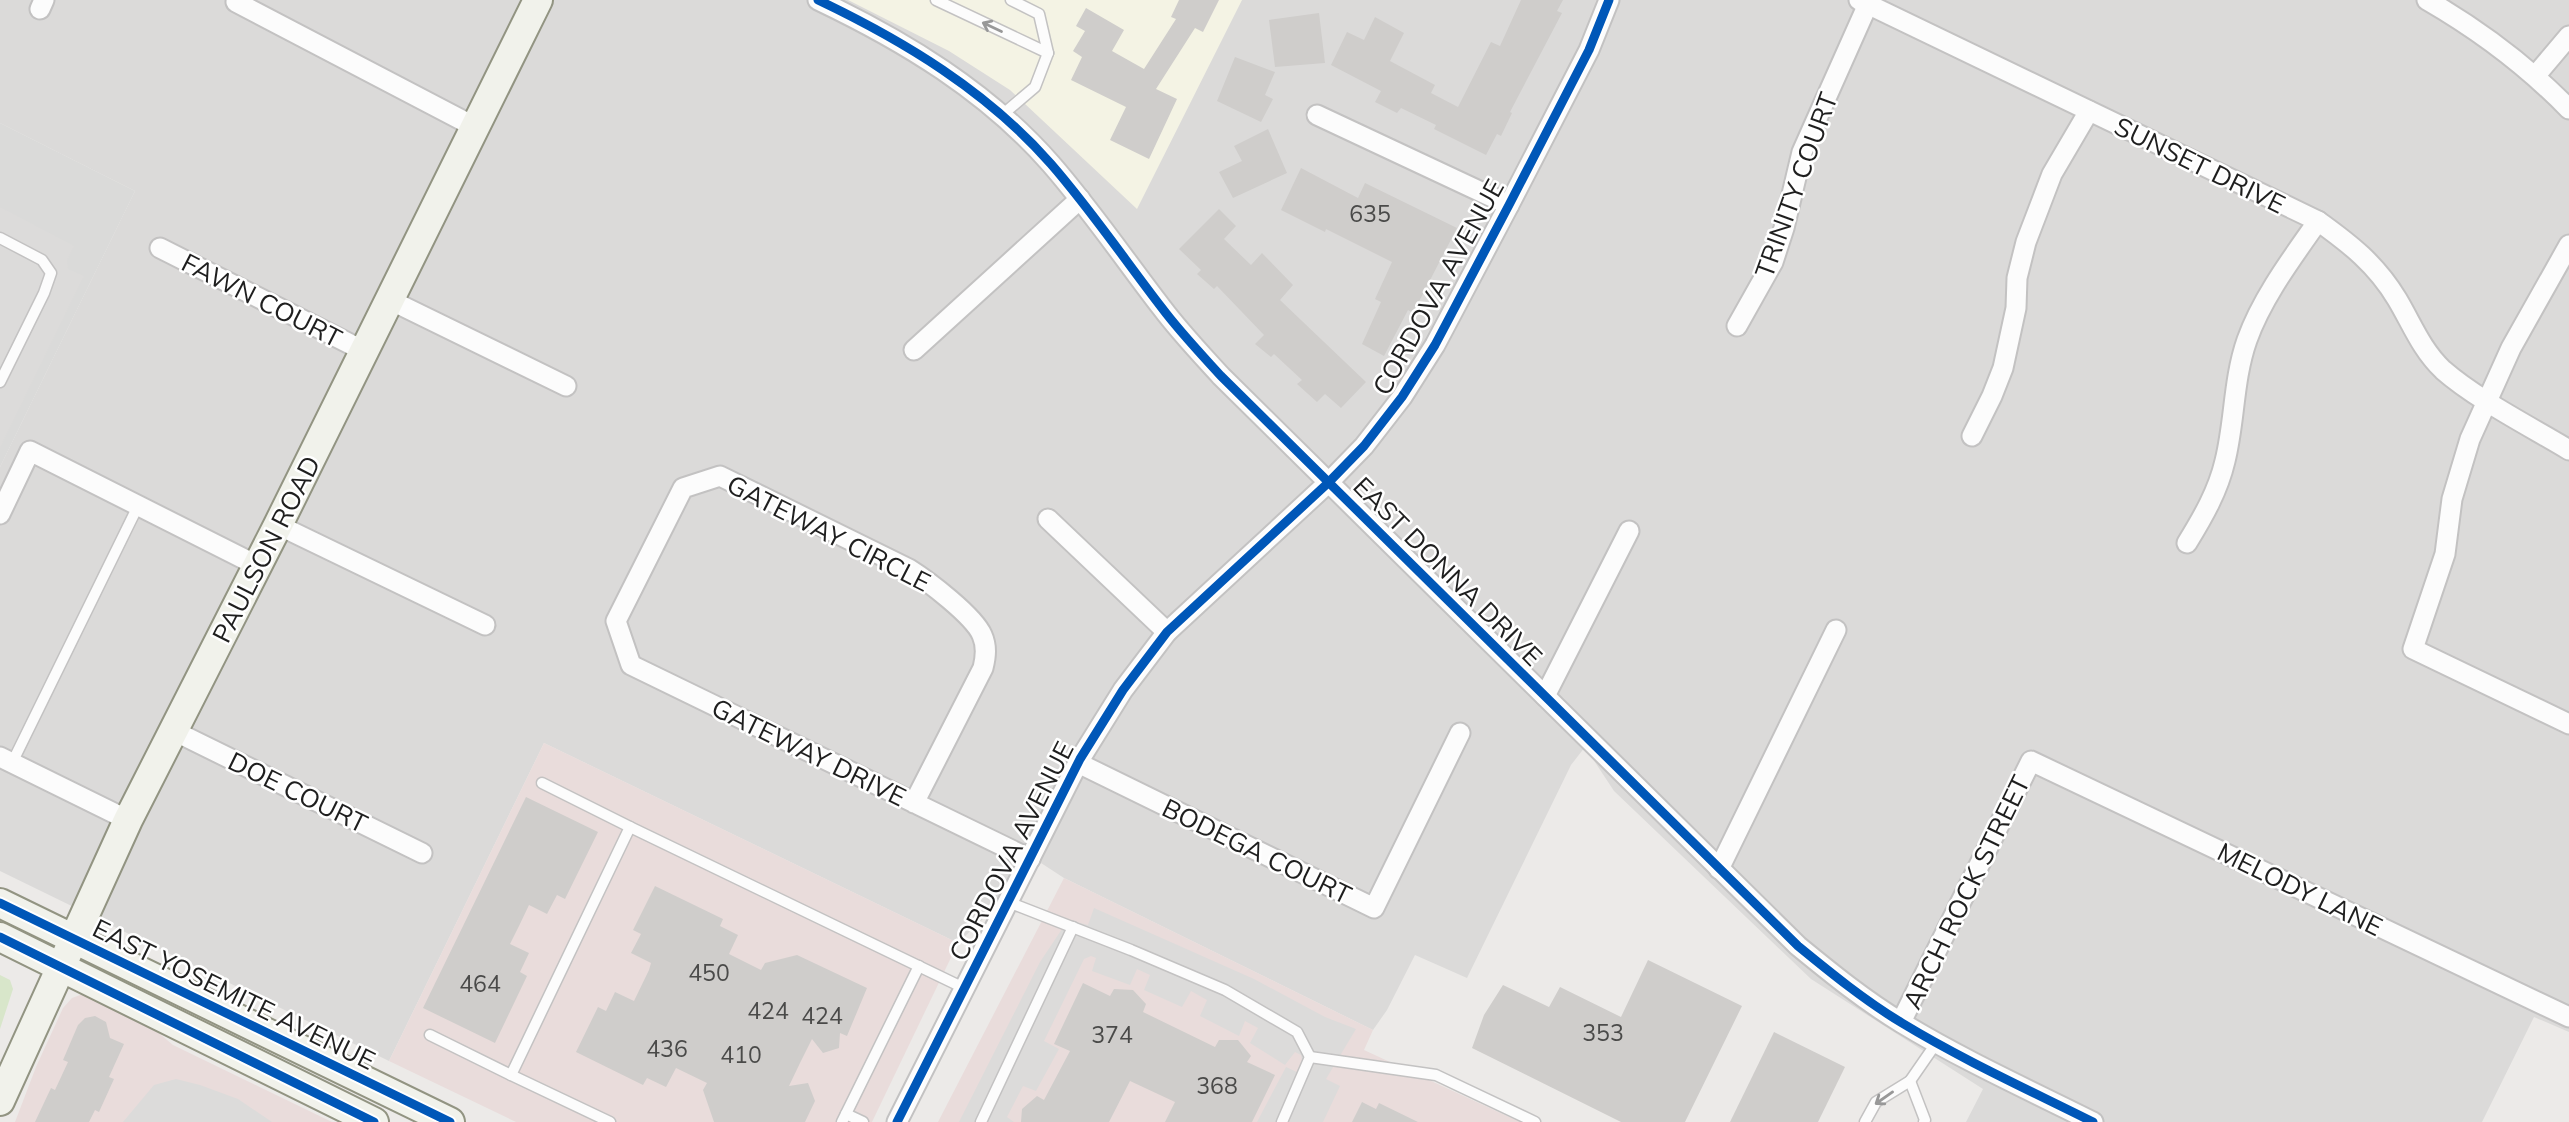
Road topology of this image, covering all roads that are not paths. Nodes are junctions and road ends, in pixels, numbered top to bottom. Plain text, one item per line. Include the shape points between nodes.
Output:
1 (538, 0) edge
2 (818, 0) edge
3 (936, 0) edge
4 (1011, 0) edge
5 (1609, 0) edge
6 (2427, 0) edge
7 (236, 2) dead end
8 (1863, 2) edge
9 (2569, 36) edge
10 (1048, 53) junction
11 (2536, 75) junction
12 (2569, 109) edge
13 (2089, 111) junction
14 (1002, 115) junction
15 (1317, 115) dead end
16 (475, 127) junction
17 (1080, 199) junction
18 (1509, 205) junction
19 (2318, 221) junction
20 (0, 238) edge
21 (2569, 245) edge
22 (160, 248) dead end
23 (390, 300) junction
24 (1737, 326) dead end
25 (365, 351) junction
26 (914, 351) dead end
27 (0, 382) edge
28 (566, 386) dead end
29 (2486, 400) junction
30 (1972, 436) dead end
31 (2569, 450) edge
32 (1328, 483) junction
33 (138, 506) junction
34 (0, 514) edge
35 (1048, 519) dead end
36 (278, 525) junction
37 (1629, 531) dead end
38 (2187, 543) dead end
39 (258, 566) junction
40 (615, 621) joint
41 (485, 625) dead end
42 (1836, 630) dead end
43 (1167, 632) junction
44 (1545, 696) junction
45 (2569, 724) edge
46 (174, 731) junction
47 (1460, 733) dead end
48 (6, 760) edge
49 (2031, 761) joint
50 (1078, 764) junction
51 (542, 783) dead end
52 (914, 803) junction
53 (128, 820) junction
54 (630, 827) junction
55 (422, 853) dead end
56 (1030, 859) junction
57 (1719, 869) junction
58 (1008, 902) junction
59 (0, 903) edge
60 (1073, 927) junction
61 (0, 937) edge
62 (73, 940) junction
63 (919, 966) junction
64 (61, 967) junction
65 (964, 988) junction
66 (2569, 1017) edge
67 (1901, 1022) junction
68 (429, 1035) dead end
69 (1937, 1042) junction
70 (1310, 1057) junction
71 (511, 1075) junction
72 (1910, 1081) junction
73 (0, 1101) edge
74 (844, 1118) edge
75 (374, 1122) edge
76 (450, 1122) edge
77 (610, 1122) edge
78 (863, 1122) edge
79 (897, 1122) edge
80 (981, 1122) edge
81 (1282, 1122) edge
82 (1535, 1122) edge
83 (1865, 1122) edge
84 (1924, 1122) edge
85 (2093, 1122) edge

1 - 16 street, PAULSON ROAD
2 - 14 street, EAST DONNA DRIVE via 939,67
10 -> 3 lane
4 - 10 lane via 1039,14
5 - 18 street, CORDOVA AVENUE via 1589,50
6 - 11 street
7 - 16 street
8 - 13 street, SUNSET DRIVE
8 - 24 street, TRINITY COURT via 1802,152 1773,262
9 - 11 street
10 - 14 lane via 1035,88
11 - 12 street
13 - 19 street, SUNSET DRIVE
13 - 30 street via 2052,174 2026,242 2003,368
14 - 17 street, EAST DONNA DRIVE
15 - 18 street
16 - 23 street, PAULSON ROAD
17 - 26 street
17 - 32 street, EAST DONNA DRIVE via 1191,344
18 - 32 street, CORDOVA AVENUE via 1436,345 1364,446
19 - 29 street, SUNSET DRIVE via 2375,268 2422,346 2443,370
19 - 38 street via 2246,340 2225,462 2207,510
20 - 27 lane via 42,260 51,272
21 - 29 street
22 - 25 street, FAWN COURT
23 - 25 street, PAULSON ROAD
23 - 28 street
25 - 36 street, PAULSON ROAD
29 - 31 street, SUNSET DRIVE
29 - 45 street via 2452,499 2445,554 2413,649
32 - 43 street, CORDOVA AVENUE
32 - 44 street, EAST DONNA DRIVE
33 - 34 street via 30,451
33 - 39 street
33 - 48 lane
35 - 43 street
36 - 39 street, PAULSON ROAD
36 - 41 street
37 - 44 street
39 - 46 street, PAULSON ROAD
40 - 52 street, GATEWAY DRIVE via 631,665
40 - 52 street, GATEWAY CIRCLE via 683,488 720,476 909,569 937,588 981,632 986,645 983,668
42 - 57 street
43 - 50 street, CORDOVA AVENUE via 1123,690
44 - 57 street, EAST DONNA DRIVE
46 - 53 street, PAULSON ROAD
46 - 55 street, DOE COURT
47 - 50 street, BODEGA COURT via 1374,908
48 - 53 street
49 - 66 street, MELODY LANE
49 - 67 street, ARCH ROCK STREET
50 - 56 street, CORDOVA AVENUE
51 - 54 lane
52 - 56 street, GATEWAY DRIVE
53 - 62 street, PAULSON ROAD
54 - 63 lane
54 - 71 lane
56 - 58 street, CORDOVA AVENUE
57 - 67 street, EAST DONNA DRIVE via 1797,946
58 - 60 lane
58 - 65 street, CORDOVA AVENUE
59 - 62 street, EAST YOSEMITE AVENUE
60 - 70 lane via 1224,990 1297,1032
60 - 80 lane
61 - 64 street, EAST YOSEMITE AVENUE
62 - 64 street, PAULSON ROAD
62 - 76 street, EAST YOSEMITE AVENUE
63 - 65 lane
63 - 74 lane
64 - 73 street, PAULSON ROAD
64 - 75 street, EAST YOSEMITE AVENUE
65 - 79 street, CORDOVA AVENUE
67 - 69 street, EAST DONNA DRIVE
68 - 71 lane
69 - 72 lane
69 - 85 street, EAST DONNA DRIVE
70 - 81 lane
70 - 82 lane via 1436,1075
71 - 77 lane
72 -> 83 lane via 1875,1102
72 - 84 lane
74 - 78 lane

